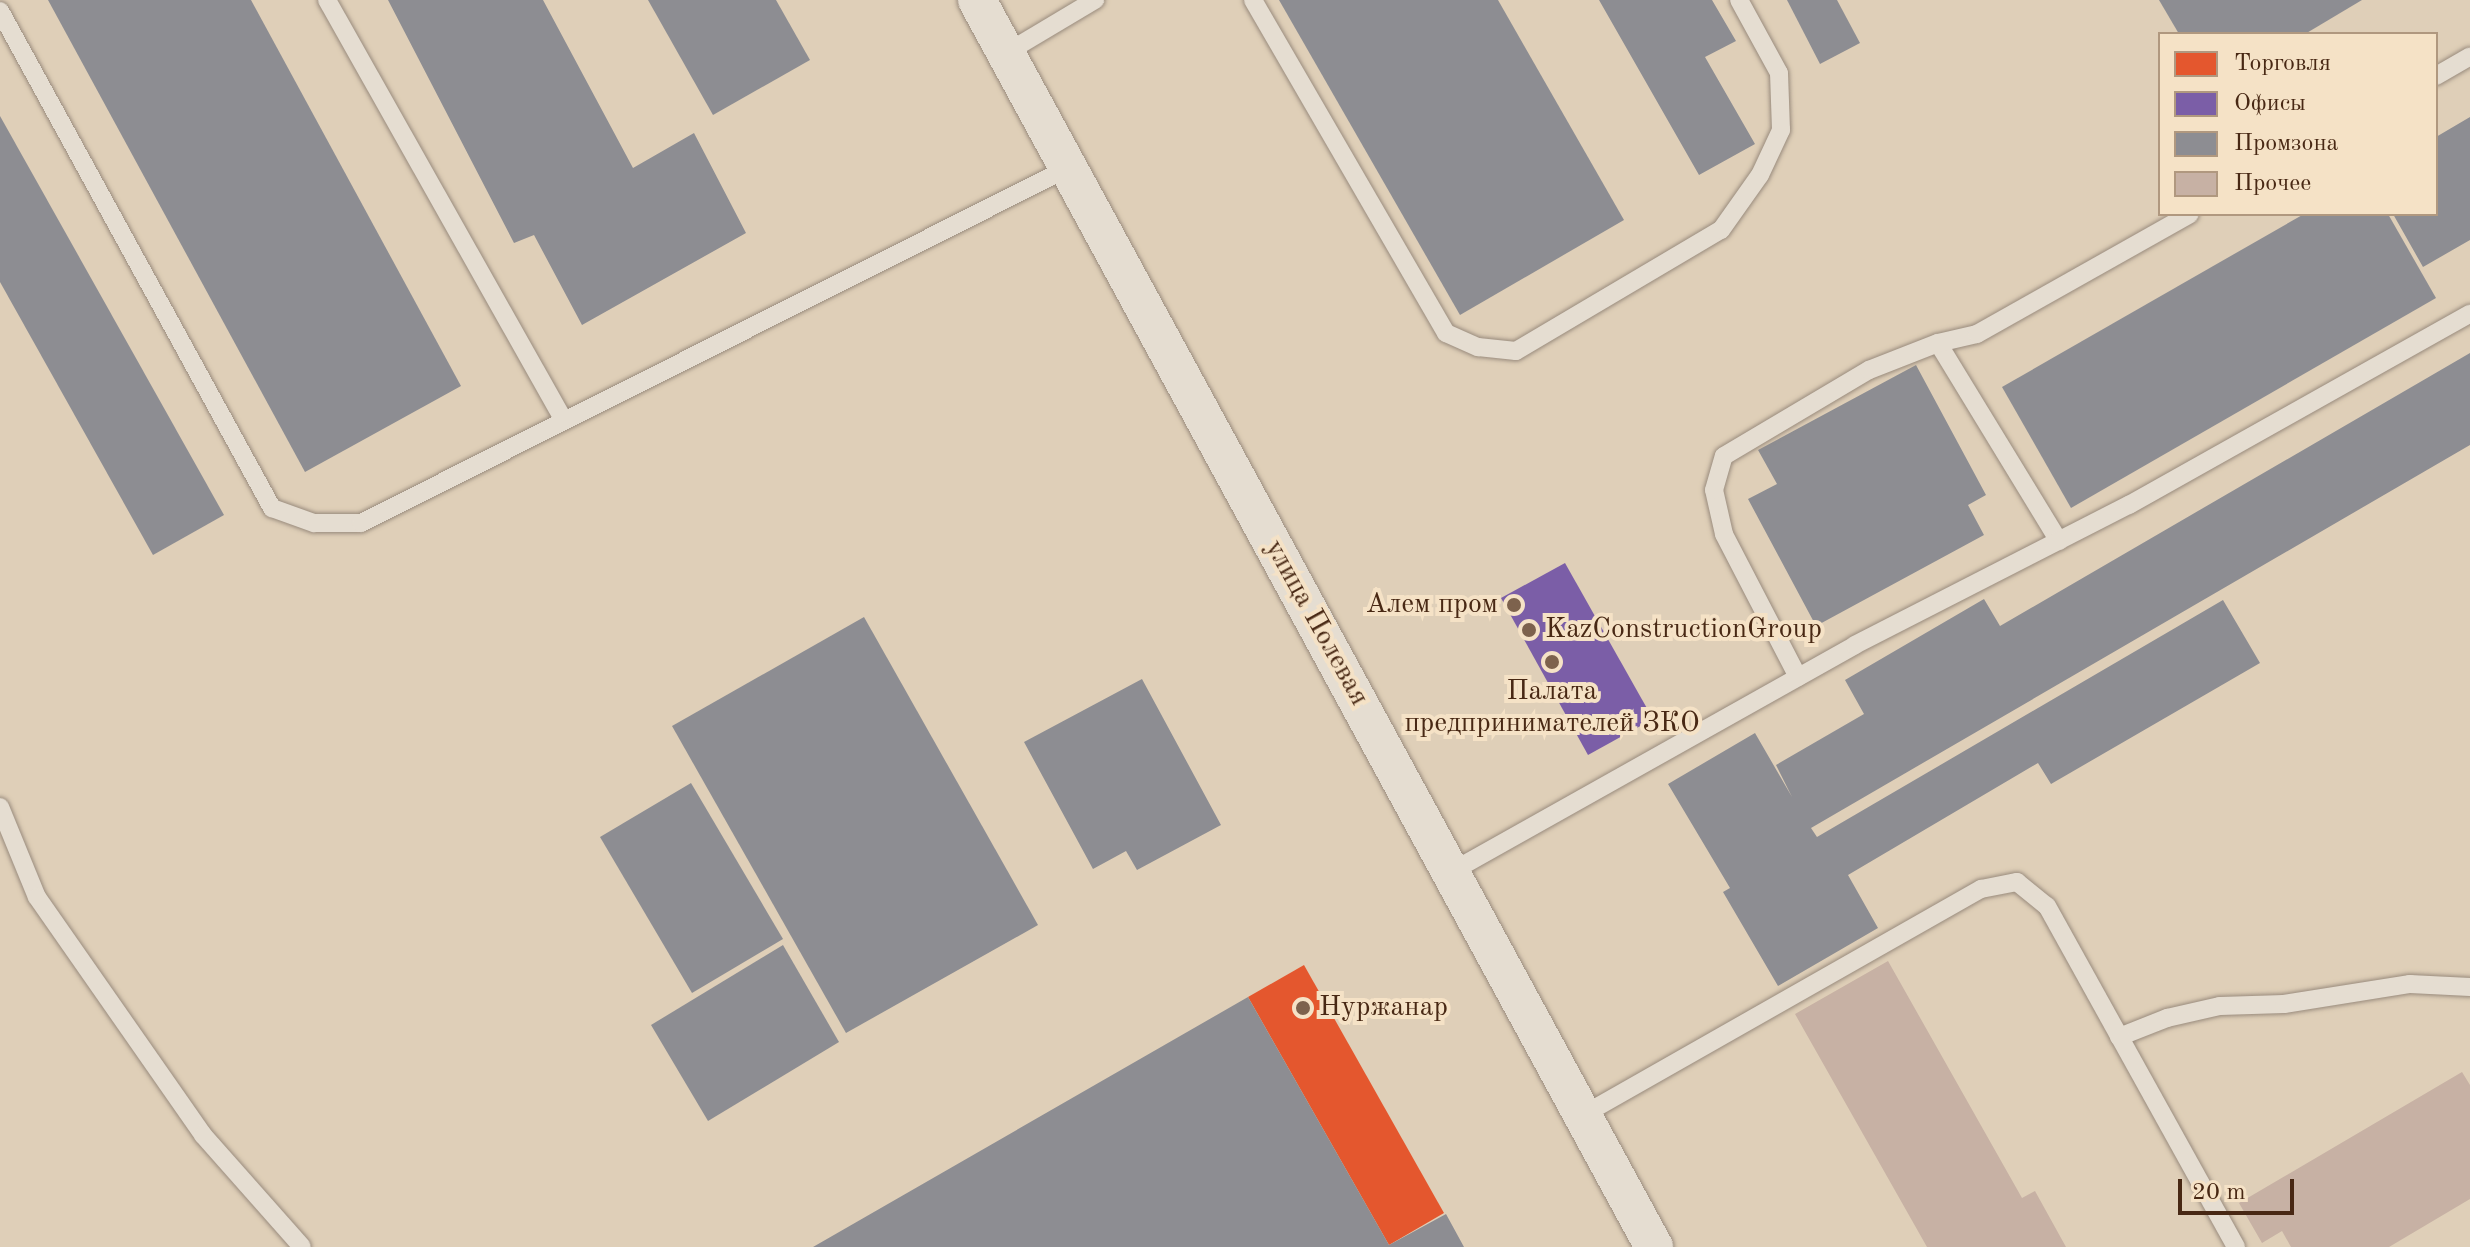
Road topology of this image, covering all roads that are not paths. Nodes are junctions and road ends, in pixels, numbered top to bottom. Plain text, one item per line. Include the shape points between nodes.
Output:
1 (327, 0) edge
2 (977, 0) edge
3 (1095, 0) edge
4 (1253, 0) edge
5 (1739, 0) edge
6 (0, 11) edge
7 (1006, 53) junction
8 (2470, 56) edge
9 (2438, 75) edge
10 (1068, 168) junction
11 (2186, 216) edge
12 (2470, 314) edge
13 (1938, 343) junction
14 (564, 420) junction
15 (2059, 541) junction
16 (1798, 677) junction
17 (0, 807) edge
18 (1451, 872) junction
19 (2470, 987) edge
20 (2119, 1037) junction
21 (1583, 1115) junction
22 (302, 1247) edge
23 (1654, 1247) edge
24 (2236, 1247) edge

1 - 14 lane
2 - 7 street, улица Полевая
3 - 7 lane
4 - 5 lane via 1446,333 1478,347 1516,351 1721,230 1760,175 1781,130 1779,73
6 - 14 lane via 272,508 314,523 361,523
7 - 10 street, улица Полевая
8 - 9 lane
10 - 14 lane
10 - 18 street, улица Полевая
11 - 13 lane via 1977,334
12 - 15 lane
13 - 15 lane
13 - 16 lane via 1869,370 1724,456 1714,490 1724,534
15 - 16 lane
16 - 18 lane
17 - 22 lane via 45,910 203,1135
18 - 21 street, улица Полевая
19 - 20 lane via 2410,984 2284,1004 2220,1006 2167,1018
20 - 21 lane via 2047,906 2017,882 1981,889
20 - 24 lane
21 - 23 street, улица Полевая

